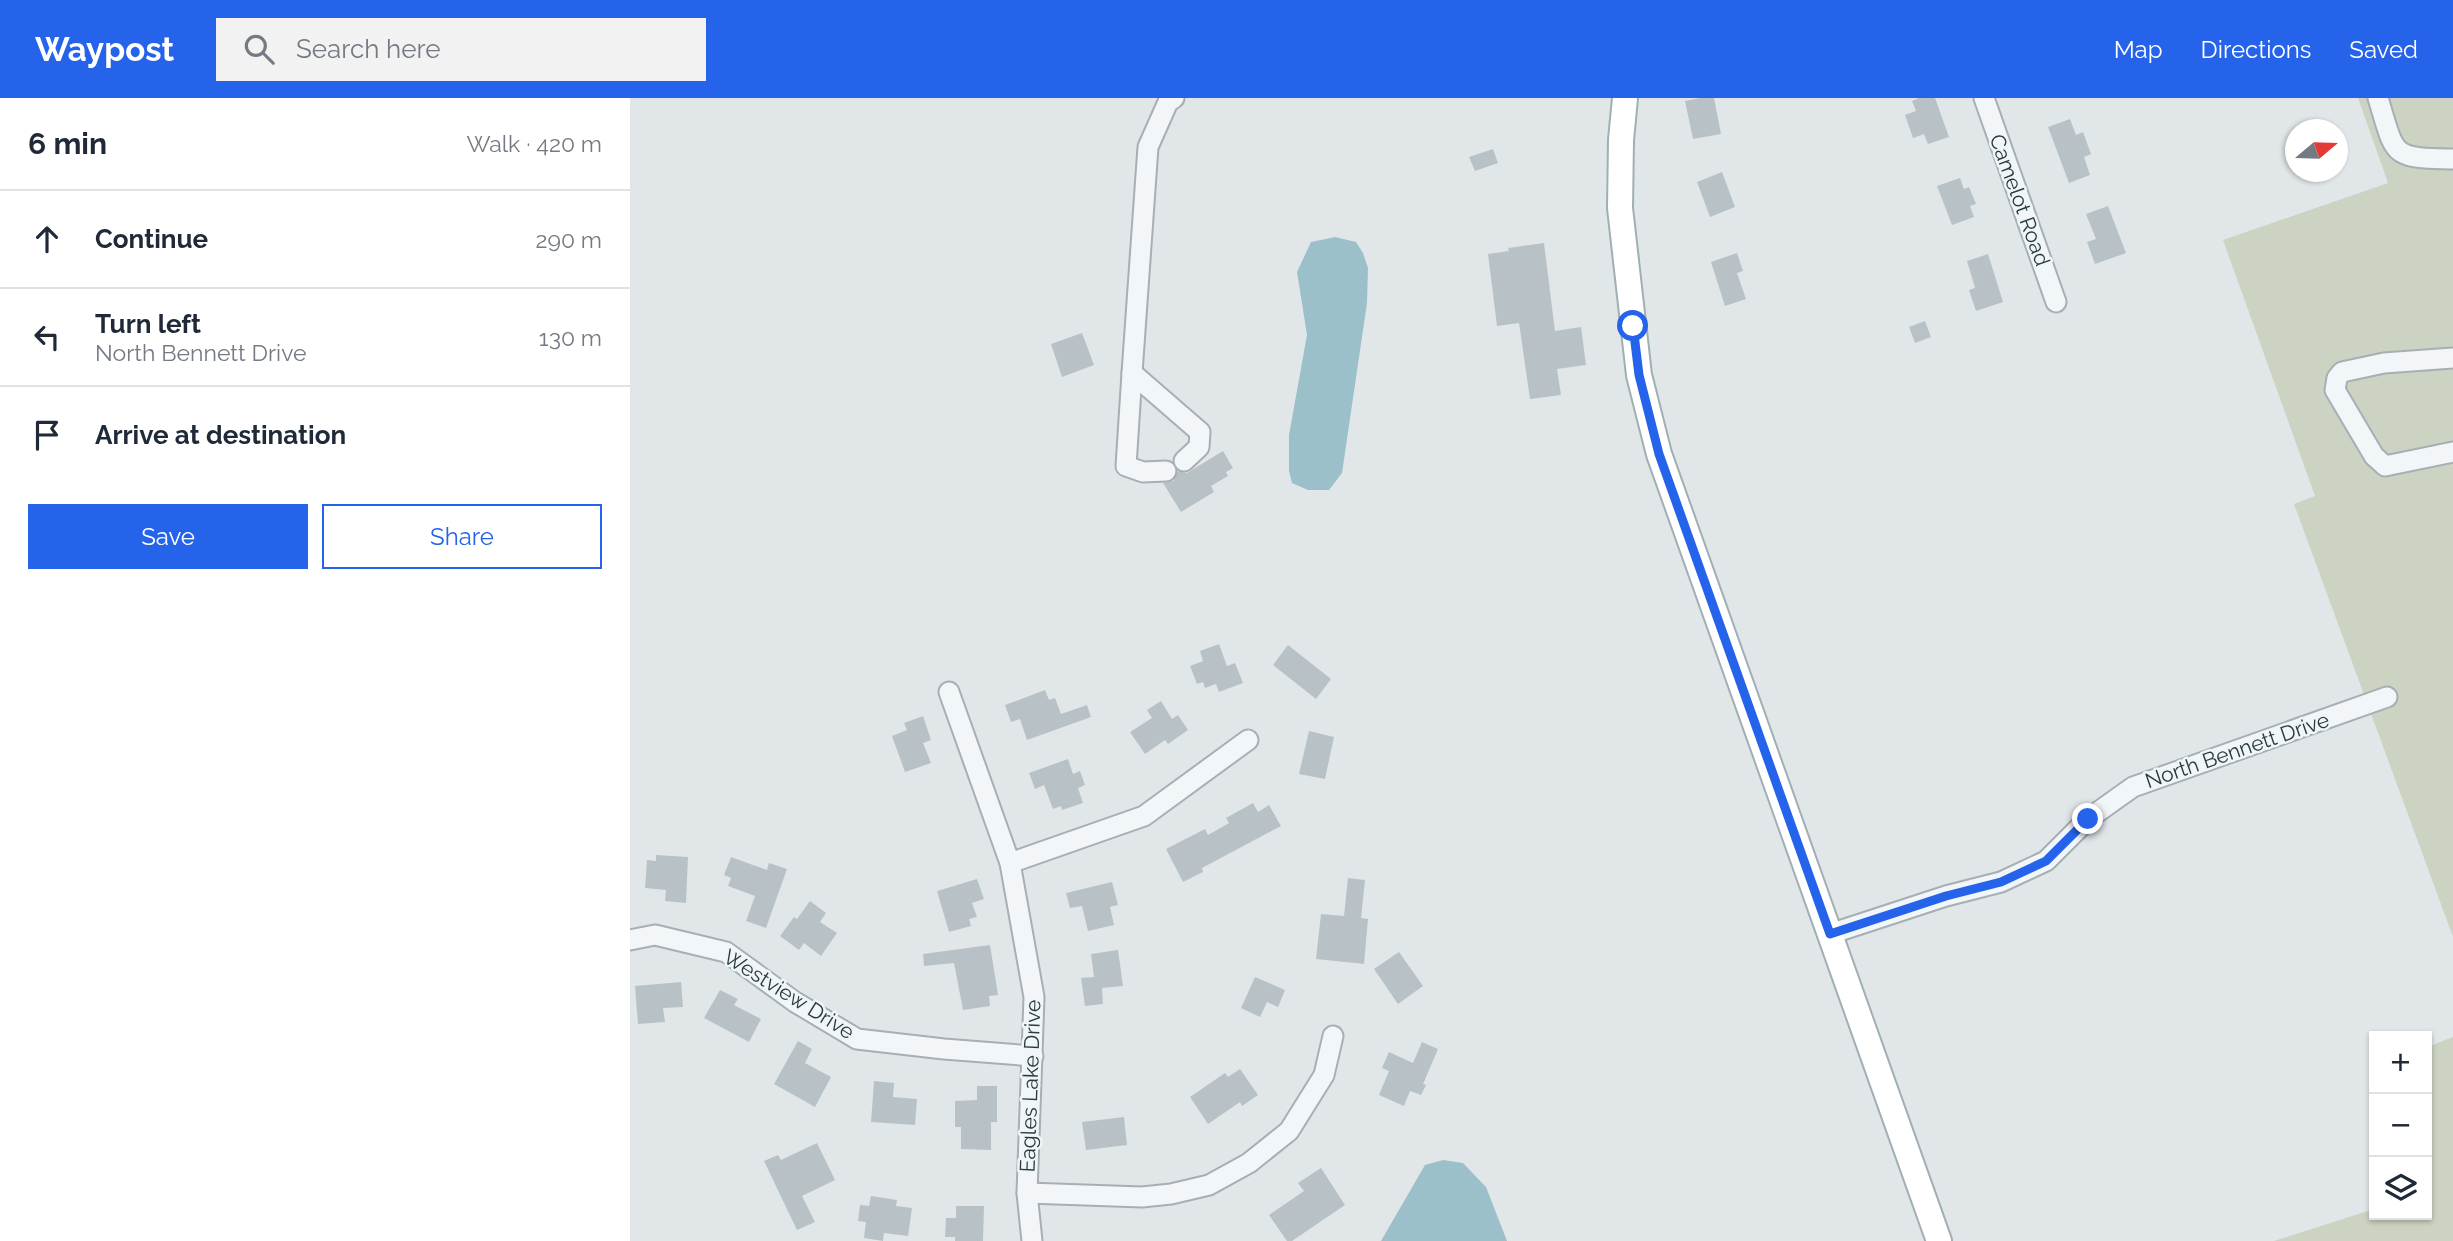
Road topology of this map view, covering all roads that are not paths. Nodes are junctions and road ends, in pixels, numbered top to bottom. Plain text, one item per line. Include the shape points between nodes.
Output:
1 (1174, 98) edge
2 (1625, 98) edge
3 (1984, 98) edge
4 (2378, 98) edge
5 (2453, 159) edge
6 (2056, 302) dead end
7 (2453, 358) edge
8 (1132, 373) junction
9 (2453, 452) edge
10 (1184, 461) dead end
11 (1166, 471) dead end
12 (949, 692) dead end
13 (2387, 697) dead end
14 (1248, 740) dead end
15 (1010, 863) junction
16 (1830, 934) junction
17 (630, 940) edge
18 (1333, 1036) dead end
19 (1033, 1056) junction
20 (1027, 1194) junction
21 (1032, 1241) edge
22 (1938, 1241) edge

1 - 8 street via 1148,147
2 - 16 main road via 1620,208 1646,410
3 - 6 street, Camelot Road
4 - 5 street via 2392,144 2404,156
7 - 9 street via 2397,361 2342,372 2335,390 2374,456 2385,466
8 - 10 street via 1200,432 1199,447
8 - 11 street via 1126,466 1143,472
12 - 15 street, Eagles Lake Drive
13 - 16 street, North Bennett Drive via 2133,787 2088,819 2046,861 2001,882
14 - 15 street via 1144,817
15 - 19 street, Eagles Lake Drive via 1034,997
16 - 22 main road
17 - 19 street, Westview Drive via 655,935 726,952 795,1002 858,1039
18 - 20 street via 1324,1075 1289,1131 1249,1164 1209,1185 1142,1197
19 - 20 street, Eagles Lake Drive
20 - 21 street, Eagles Lake Drive

